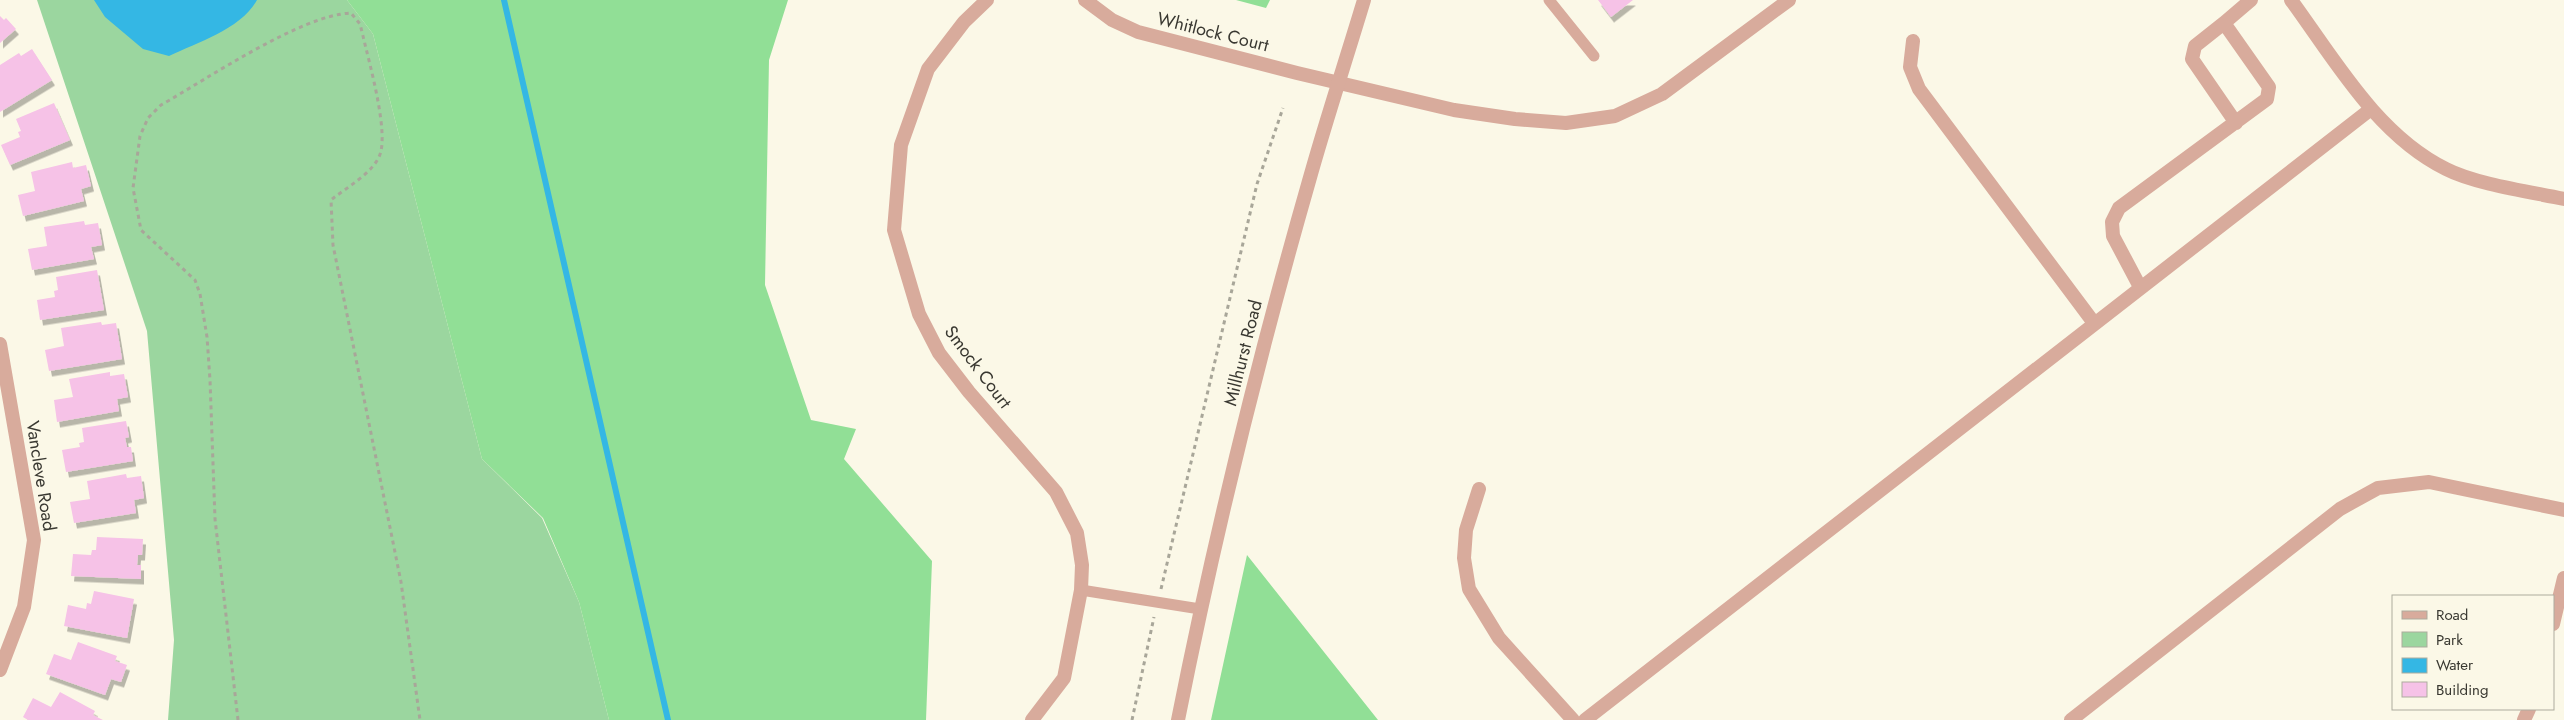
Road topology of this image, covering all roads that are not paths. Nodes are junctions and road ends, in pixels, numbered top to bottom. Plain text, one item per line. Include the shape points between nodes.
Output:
1 (987, 0) edge
2 (1085, 0) edge
3 (1364, 0) edge
4 (1549, 0) edge
5 (1789, 0) edge
6 (2251, 0) edge
7 (2291, 0) edge
8 (2224, 23) junction
9 (1912, 41) dead end
10 (1594, 56) dead end
11 (1339, 83) junction
12 (2371, 108) junction
13 (2236, 123) junction
14 (2564, 199) edge
15 (2140, 287) junction
16 (2094, 323) junction
17 (0, 344) edge
18 (1479, 489) dead end
19 (2564, 510) edge
20 (2564, 578) edge
21 (1082, 590) junction
22 (1200, 609) junction
23 (2554, 620) edge
24 (0, 670) edge
25 (1032, 720) edge
26 (1178, 720) edge
27 (1573, 720) edge
28 (1585, 720) edge
29 (2072, 720) edge

1 - 21 street, Smock Court via 964,22 928,69 901,145 894,230 919,314 939,353 1056,492 1076,533 1082,565
2 - 11 street, Whitlock Court via 1112,20 1138,32
3 - 11 street, Millhurst Road
4 - 10 lane
5 - 11 street, Whitlock Court via 1662,94 1615,116 1566,123 1515,119 1454,110
6 - 8 street
7 - 12 street
8 - 13 street via 2195,46 2192,58
8 - 13 street via 2269,87 2267,99
9 - 16 street via 1910,67 1919,89
11 - 22 street, Millhurst Road via 1268,329
12 - 14 street via 2419,154 2448,170
12 - 15 street
13 - 15 street via 2119,208 2112,222 2113,236
15 - 16 street
16 - 28 street
17 - 24 street, Vancleve Road via 34,540 24,607
18 - 27 street via 1466,530 1464,558 1469,589 1499,638
19 - 29 street via 2429,482 2378,488 2340,509
20 - 23 street
21 - 22 lane
21 - 25 street, Smock Court via 1064,678
22 - 26 street, Millhurst Road

